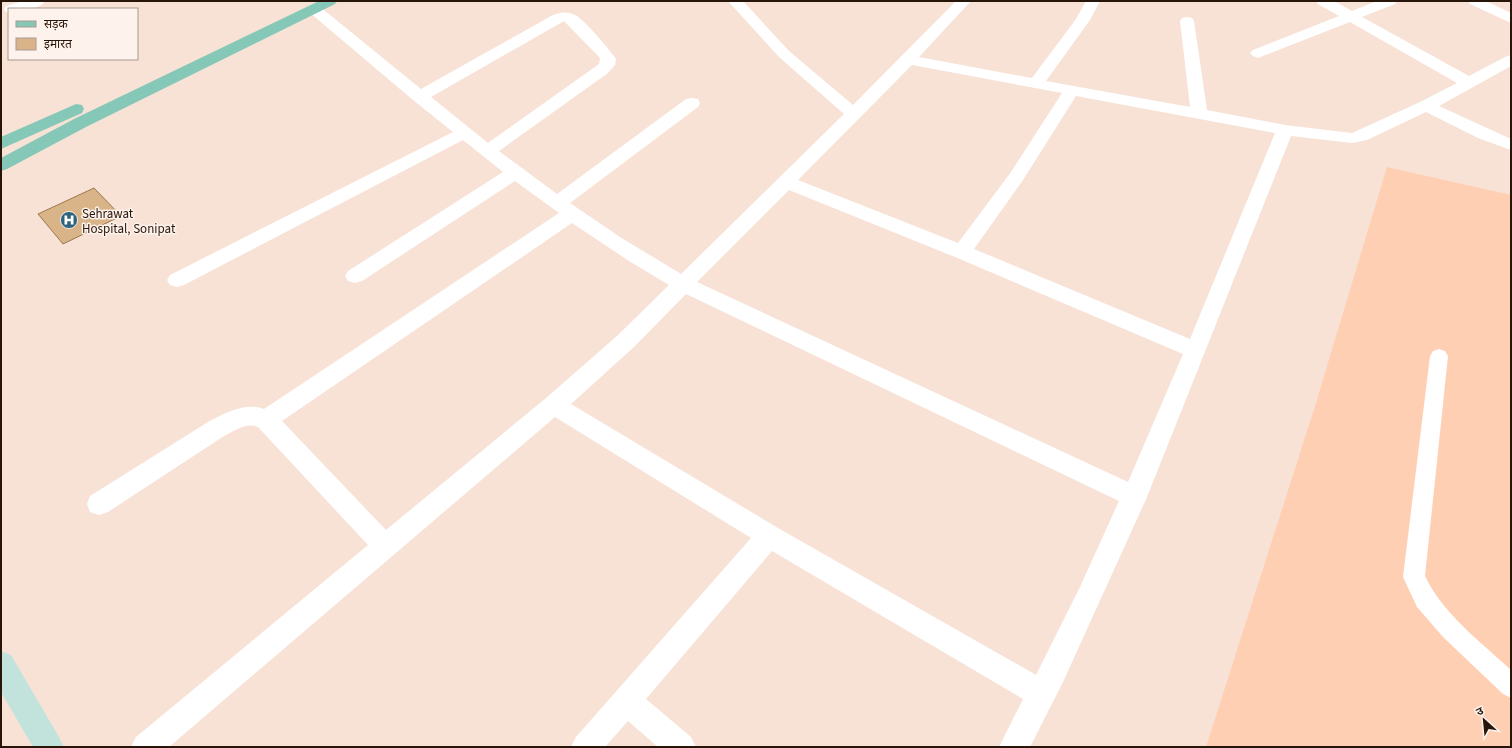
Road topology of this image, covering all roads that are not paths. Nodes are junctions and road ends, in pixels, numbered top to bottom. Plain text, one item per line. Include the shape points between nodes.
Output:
1 (330, 1) edge
2 (735, 1) edge
3 (964, 1) edge
4 (1093, 1) edge
5 (1322, 1) edge
6 (1390, 1) edge
7 (1475, 1) edge
8 (30, 2) edge
9 (308, 5) edge
10 (13, 8) edge
11 (1350, 17) junction
12 (1511, 19) edge
13 (1187, 21) dead end
14 (1258, 53) dead end
15 (908, 60) junction
16 (1511, 60) edge
17 (1469, 83) junction
18 (1036, 84) junction
19 (1072, 90) junction
20 (419, 97) junction
21 (692, 103) dead end
22 (1426, 106) junction
23 (854, 114) junction
24 (1199, 114) junction
25 (1285, 130) junction
26 (464, 133) junction
27 (1, 144) edge
28 (1511, 145) edge
29 (488, 151) junction
30 (1, 165) edge
31 (516, 172) junction
32 (786, 182) junction
33 (564, 209) junction
34 (962, 252) junction
35 (355, 276) dead end
36 (177, 280) dead end
37 (683, 284) junction
38 (1195, 350) junction
39 (1439, 356) dead end
40 (554, 405) junction
41 (266, 420) junction
42 (1134, 497) junction
43 (99, 504) dead end
44 (769, 536) junction
45 (385, 546) junction
46 (1, 665) edge
47 (1511, 686) edge
48 (1042, 694) junction
49 (626, 701) junction
50 (49, 747) edge
51 (146, 747) edge
52 (586, 747) edge
53 (681, 747) edge
54 (1014, 747) edge

1 - 9 main road
2 - 23 street via 784,54
3 - 15 street
4 - 18 street via 1083,20
5 - 11 street
6 - 11 street
7 - 12 street
8 - 10 street
9 - 20 street
9 - 27 main road
9 - 30 main road
11 - 14 street
11 - 17 street
13 - 24 street
15 - 18 street
15 - 23 street
16 - 17 street
17 - 22 street
18 - 19 street
19 - 24 street
19 - 34 street via 1018,176
20 - 26 street
20 - 29 street via 556,19 568,17 573,20 605,55 608,59 607,65
21 - 33 street
22 - 25 street via 1360,136 1336,137
22 - 28 street
23 - 32 street
24 - 25 street
25 - 38 street
26 - 29 street
26 - 36 street
29 - 31 street
31 - 33 street
31 - 35 street
32 - 34 street
32 - 37 street
33 - 37 street
33 - 41 street
34 - 38 street
37 - 40 street via 626,341
37 - 42 street
38 - 42 street
39 - 47 lane via 1414,577 1425,600
40 - 44 street
40 - 45 street
41 - 43 street via 254,415 233,420
41 - 45 street
42 - 48 street
44 - 48 street
44 - 49 street
45 - 51 street
46 - 50 street
48 - 54 street
49 - 52 street
49 - 53 street

